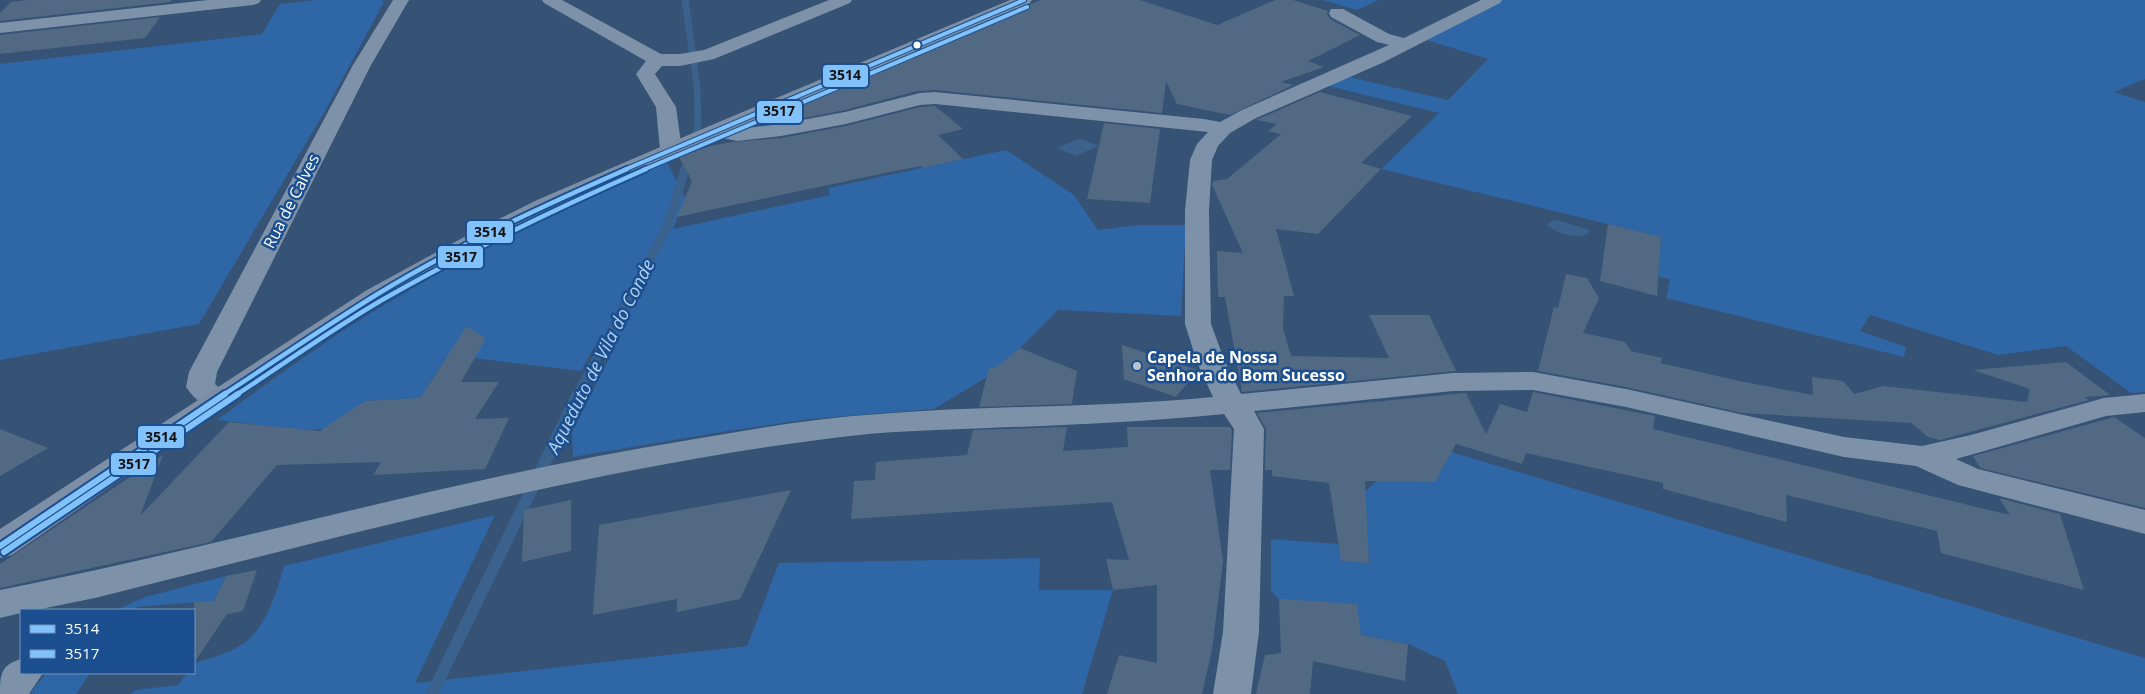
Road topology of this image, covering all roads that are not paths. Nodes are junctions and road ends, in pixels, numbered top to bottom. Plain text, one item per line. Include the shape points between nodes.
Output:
1 (253, 0) edge
2 (401, 0) edge
3 (550, 0) edge
4 (844, 0) edge
5 (1024, 0) edge
6 (1494, 0) edge
7 (806, 6) edge
8 (1337, 13) dead end
9 (0, 28) edge
10 (1404, 44) junction
11 (656, 60) junction
12 (1223, 128) junction
13 (714, 131) junction
14 (671, 150) junction
15 (216, 400) junction
16 (2145, 403) edge
17 (1231, 404) junction
18 (1922, 456) junction
19 (51, 511) junction
20 (2145, 522) edge
21 (0, 535) edge
22 (0, 546) edge
23 (85, 598) edge
24 (0, 604) edge
25 (23, 674) edge
26 (7, 694) edge
27 (1232, 694) edge

1 - 9 street
2 - 15 street, Rua de Calves via 362,65 203,372 200,386
3 - 11 street
4 - 7 street
5 - 13 main road
6 - 10 street
7 - 11 street via 708,55
8 - 10 street via 1383,38
10 - 12 street
11 - 14 street via 645,74 666,107
12 - 13 street via 935,98 781,130 737,135
12 - 17 street via 1208,144 1200,160 1198,324
13 - 14 main road
14 - 15 main road via 545,205 426,267
15 - 19 main road
16 - 18 street via 2104,407 1973,445
17 - 18 street via 1453,382 1533,381 1626,398 1844,447
17 - 23 street via 1144,413 881,423 722,444 519,482
17 - 27 street via 1249,430 1241,632
18 - 20 street via 1969,477
19 - 21 street
19 - 22 main road
23 - 24 street
25 - 26 street

